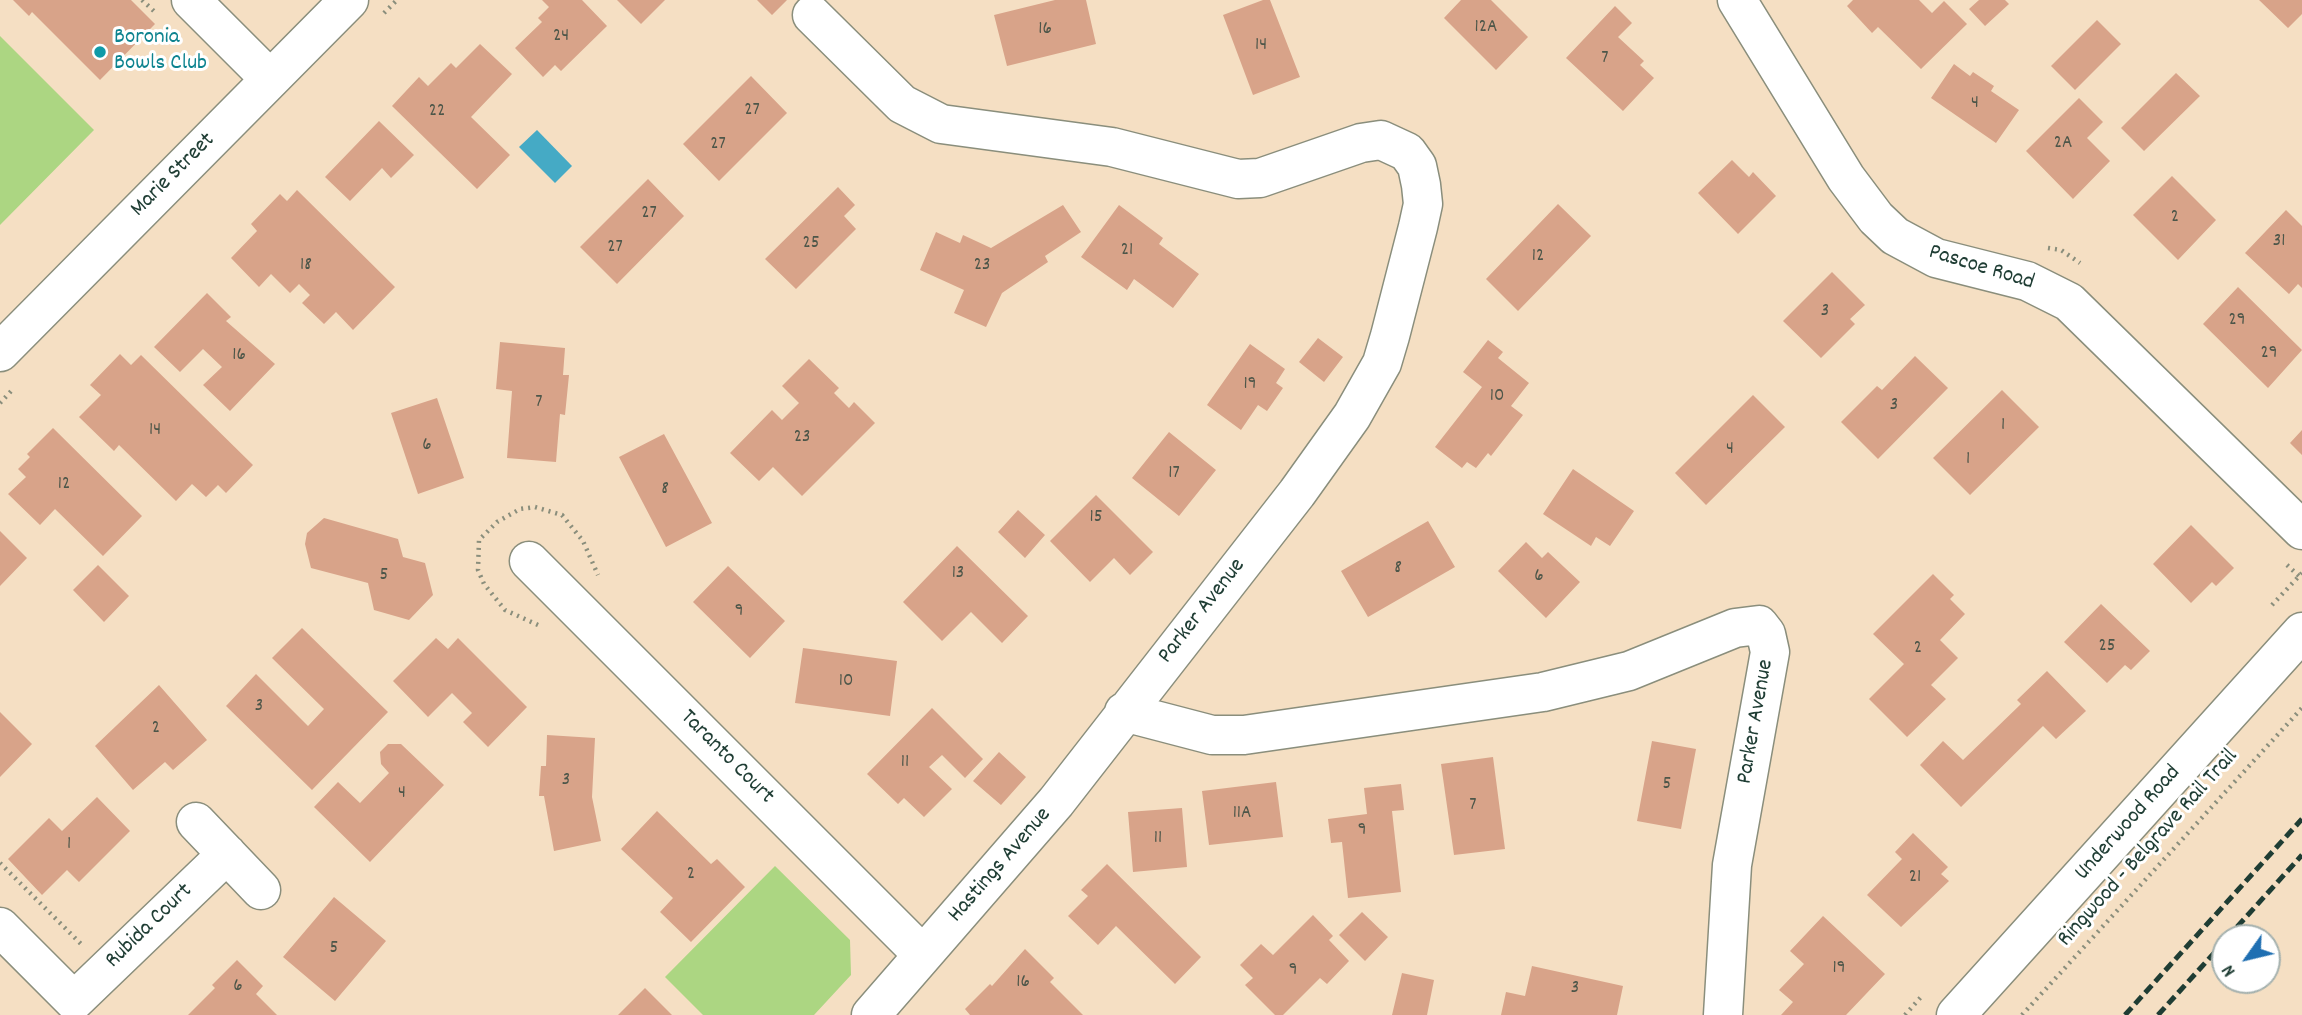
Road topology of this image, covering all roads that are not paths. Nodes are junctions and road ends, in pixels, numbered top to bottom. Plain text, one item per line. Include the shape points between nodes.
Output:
1 (191, 0) edge
2 (349, 0) edge
3 (1737, 0) edge
4 (812, 15) dead end
5 (270, 79) junction
6 (0, 352) edge
7 (2302, 530) edge
8 (529, 561) dead end
9 (2302, 632) edge
10 (1124, 712) junction
11 (197, 822) dead end
12 (227, 854) junction
13 (261, 890) dead end
14 (0, 927) edge
15 (923, 955) junction
16 (68, 1008) edge
17 (872, 1015) edge
18 (1723, 1015) edge
19 (1956, 1015) edge

1 - 5 street
2 - 5 street, Marie Street
3 - 7 street, Pascoe Road via 1846,178 1895,236 1936,258 2027,281 2069,302
4 - 10 street, Parker Avenue via 902,103 941,124 1112,147 1238,179 1260,178 1381,140 1407,152 1417,166 1423,204 1418,227 1390,336 1368,391 1303,484
5 - 6 street, Marie Street
8 - 15 street, Taranto Court
9 - 19 street, Underwood Road
10 - 15 street, Hastings Avenue via 1020,846
10 - 18 street, Parker Avenue via 1212,735 1267,732 1543,692 1629,671 1735,628 1759,625 1770,652 1732,865
11 - 12 street
12 - 13 street
12 - 16 street, Rubida Court
14 - 16 street, Rubida Court
15 - 17 street, Hastings Avenue

